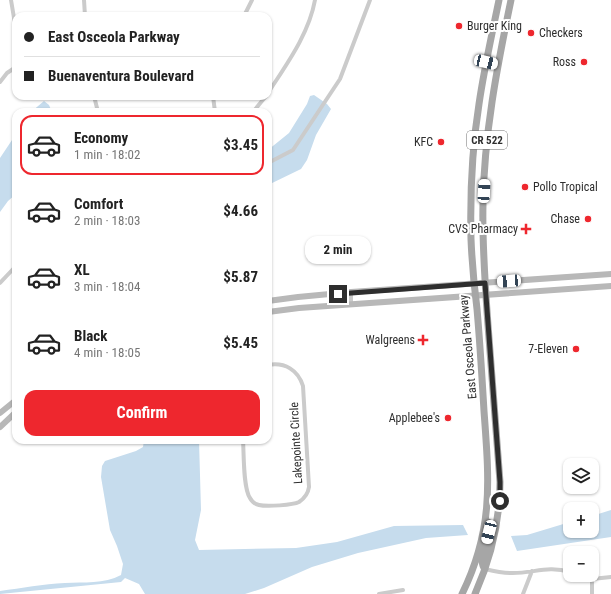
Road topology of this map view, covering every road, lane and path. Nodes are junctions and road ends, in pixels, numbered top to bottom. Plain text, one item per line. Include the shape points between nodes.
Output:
1 (11, 0) edge
2 (84, 0) edge
3 (252, 0) edge
4 (315, 0) edge
5 (370, 0) edge
6 (499, 0) edge
7 (511, 0) edge
8 (13, 12) edge
9 (85, 12) edge
10 (246, 12) edge
11 (486, 62) junction
12 (498, 65) junction
13 (12, 70) edge
14 (0, 82) edge
15 (272, 86) edge
16 (263, 100) edge
17 (256, 108) edge
18 (272, 161) edge
19 (12, 270) edge
20 (611, 274) edge
21 (0, 283) edge
22 (485, 283) junction
23 (474, 284) junction
24 (611, 286) edge
25 (351, 292) junction
26 (475, 296) junction
27 (486, 296) junction
28 (272, 300) edge
29 (351, 305) junction
30 (272, 311) edge
31 (272, 365) edge
32 (12, 403) edge
33 (0, 413) edge
34 (12, 416) edge
35 (0, 427) edge
36 (243, 444) edge
37 (487, 455) junction
38 (498, 459) junction
39 (487, 514) junction
40 (485, 569) junction
41 (563, 570) edge
42 (532, 571) junction
43 (611, 577) edge
44 (599, 578) edge
45 (592, 582) edge
46 (403, 590) dead end
47 (379, 594) edge
48 (462, 594) edge
49 (475, 594) edge
50 (523, 594) edge
51 (592, 594) edge

1 - 8 street
2 - 9 street
3 - 10 street
4 - 15 street via 314,9 301,38
5 - 18 street via 340,79 293,150
6 - 11 main road, East Osceola Parkway / CR 522
7 - 12 main road, East Osceola Parkway / CR 522
11 - 12 street
11 - 23 main road, East Osceola Parkway / CR 522 via 478,104 473,165 471,220
12 - 22 main road, East Osceola Parkway / CR 522 via 485,166
13 - 14 street
16 - 17 street
19 - 21 street
20 - 22 main road
22 - 23 main road
22 - 27 main road, East Osceola Parkway / CR 522
23 - 25 main road
23 - 26 main road, East Osceola Parkway / CR 522
24 - 27 main road
25 - 28 main road
25 - 29 street
26 - 27 main road
26 - 29 main road
26 - 37 main road, East Osceola Parkway / CR 522
27 - 38 main road, East Osceola Parkway / CR 522
29 - 30 main road
31 - 36 street, Lakepointe Circle via 290,368 298,375 303,386 310,487 306,496 297,503 266,506 251,500 246,489
32 - 33 main road
34 - 35 main road
37 - 38 street
37 - 39 main road, East Osceola Parkway / CR 522
38 - 40 main road, East Osceola Parkway / CR 522 via 500,501
39 - 40 main road via 489,532 482,560
39 - 48 main road, East Osceola Parkway / CR 522 via 480,551
40 - 42 street via 510,573
40 - 49 main road, East Osceola Parkway / CR 522
41 - 42 street
42 - 50 street
43 - 44 street
45 - 51 street
46 - 47 street

